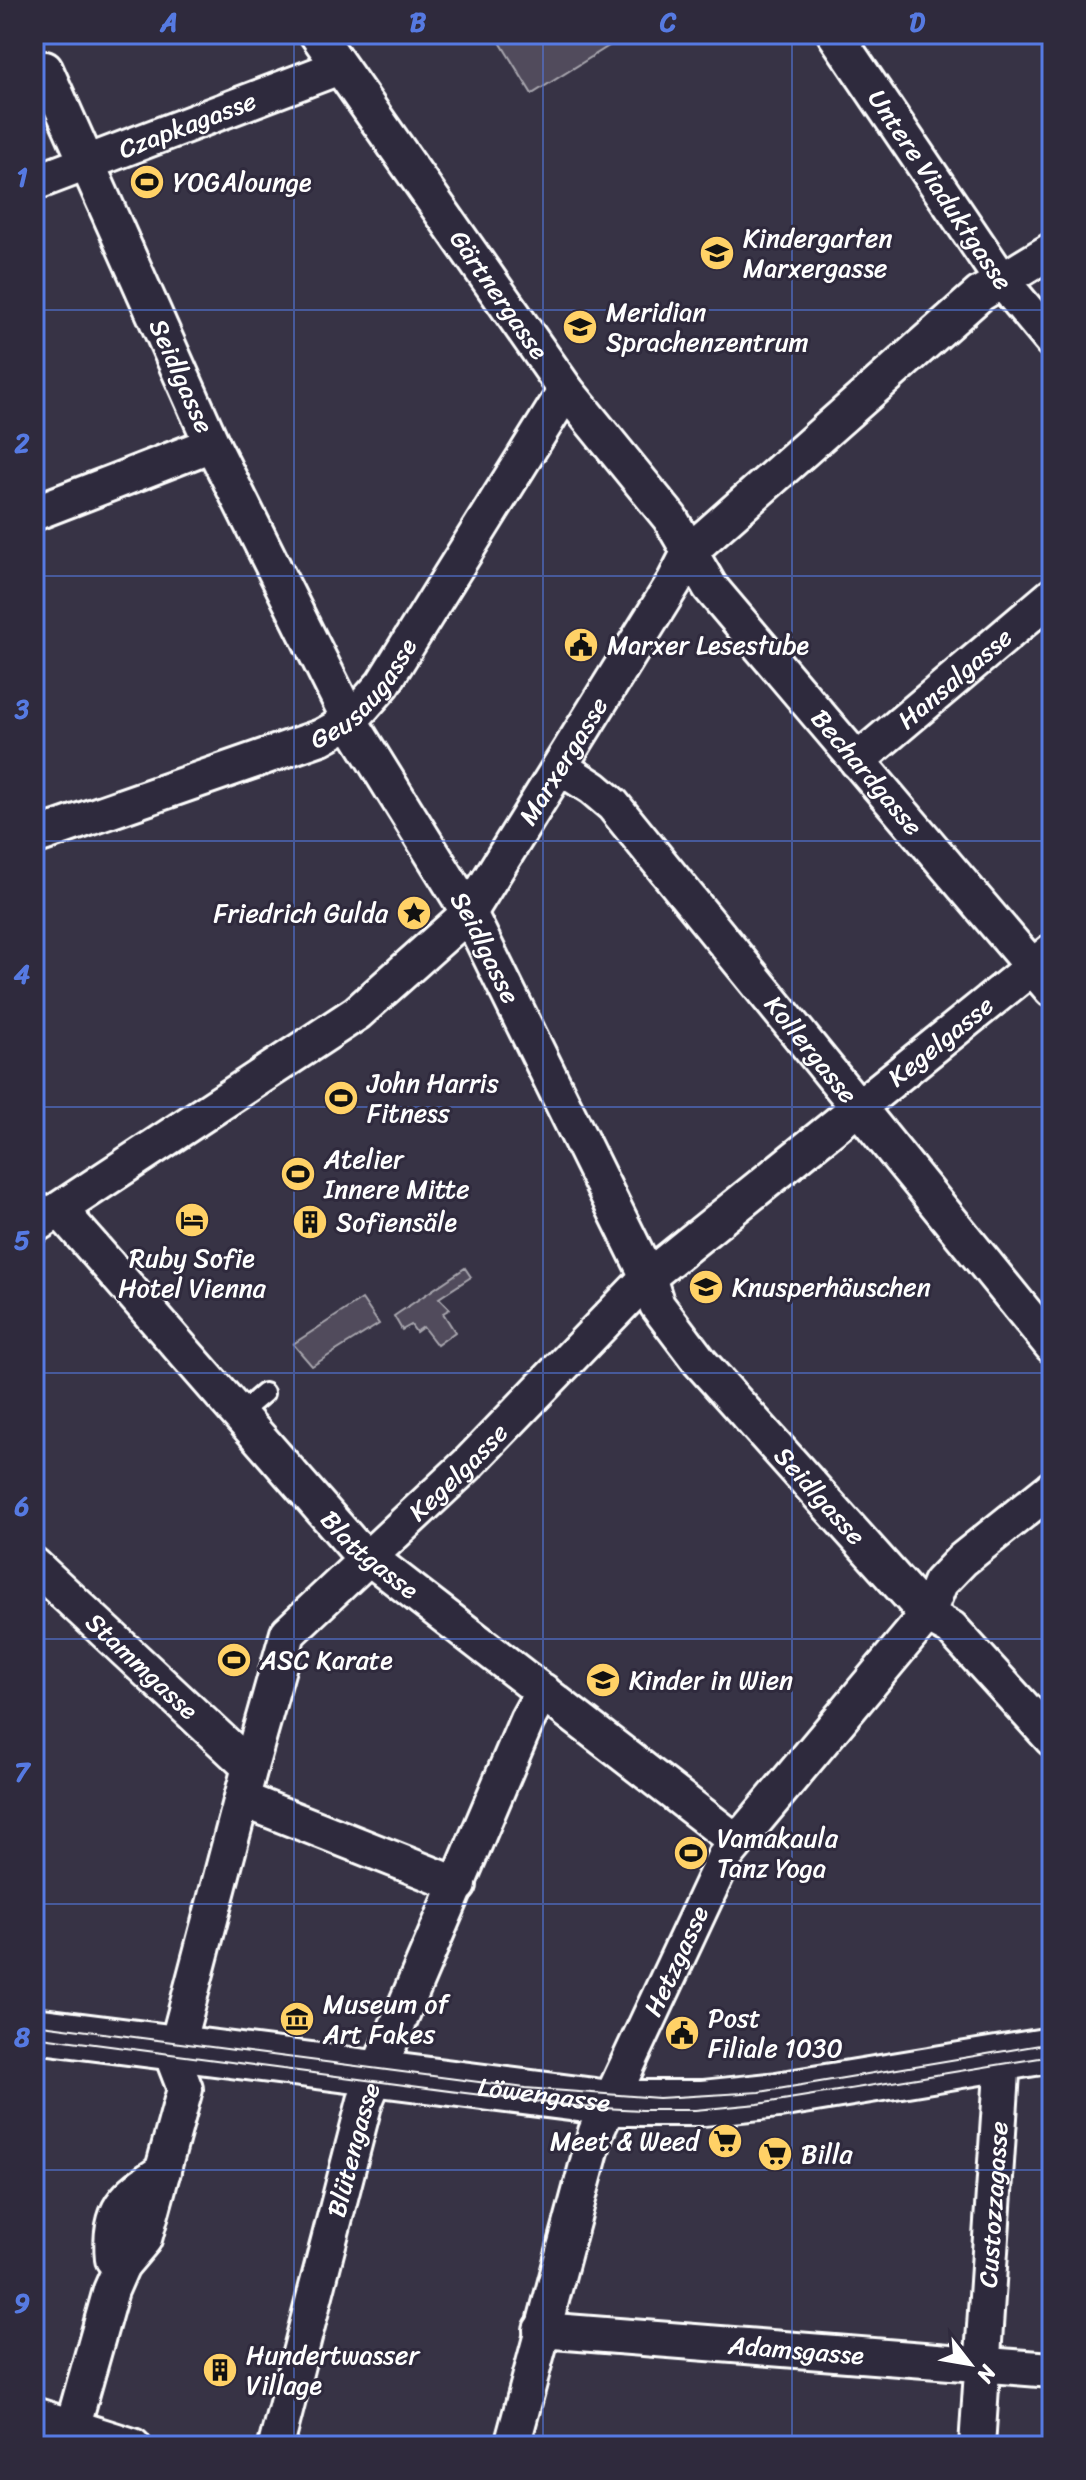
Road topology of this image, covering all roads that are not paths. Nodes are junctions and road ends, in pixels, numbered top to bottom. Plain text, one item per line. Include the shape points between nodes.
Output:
1 (317, 34) edge
2 (845, 37) edge
3 (339, 67) junction
4 (45, 69) dead end
5 (87, 163) junction
6 (34, 183) edge
7 (1052, 250) edge
8 (1003, 282) junction
9 (1052, 341) edge
10 (566, 390) junction
11 (212, 444) junction
12 (34, 513) edge
13 (690, 551) junction
14 (1052, 596) edge
15 (350, 721) junction
16 (857, 761) junction
17 (560, 767) junction
18 (34, 837) edge
19 (469, 913) junction
20 (1046, 969) edge
21 (860, 1106) junction
22 (47, 1218) edge
23 (648, 1277) junction
24 (1052, 1346) edge
25 (264, 1393) dead end
26 (238, 1415) junction
27 (1052, 1488) edge
28 (368, 1556) junction
29 (34, 1565) edge
30 (927, 1615) junction
31 (543, 1691) junction
32 (1052, 1739) edge
33 (246, 1783) junction
34 (737, 1842) junction
35 (459, 1885) junction
36 (34, 2030) edge
37 (176, 2049) junction
38 (1052, 2050) edge
39 (1003, 2058) junction
40 (377, 2075) junction
41 (610, 2103) junction
42 (541, 2330) junction
43 (982, 2364) junction
44 (1052, 2370) edge
45 (34, 2415) edge
46 (69, 2437) edge
47 (133, 2446) edge
48 (276, 2446) edge
49 (512, 2446) edge
50 (977, 2446) edge

1 - 3 street, Gärtnergasse
2 - 8 street, Untere Viaduktgasse
3 - 5 street, Czapkagasse
3 - 10 street, Gärtnergasse
4 - 5 street, Seidlgasse
5 - 6 street, Czapkagasse
5 - 11 street, Seidlgasse
7 - 8 street, Marxergasse
8 - 9 street, Untere Viaduktgasse
8 - 13 street, Marxergasse via 960,310
10 - 13 street, Gärtnergasse via 670,518
10 - 15 street, Geusaugasse via 383,684
11 - 12 street
11 - 15 street, Seidlgasse
13 - 16 street, Bechardgasse via 710,587
13 - 17 street, Marxergasse
14 - 16 street, Hansalgasse
15 - 18 street, Geusaugasse via 321,737
15 - 19 street, Seidlgasse
16 - 20 street, Bechardgasse
17 - 19 street, Marxergasse
17 - 21 street, Kollergasse via 613,805
19 - 22 street, Marxergasse via 357,1013
19 - 23 street, Seidlgasse
20 - 21 street, Kegelgasse
21 - 23 street, Kegelgasse
21 - 24 street, Kollergasse
22 - 26 street, Blattgasse
23 - 28 street, Kegelgasse via 467,1465
23 - 30 street, Seidlgasse via 657,1305 700,1362
25 - 26 lane
26 - 28 street, Blattgasse
27 - 30 street, Hetzgasse via 962,1560 940,1583
28 - 31 street, Blattgasse
28 - 33 street, Kegelgasse via 288,1633
29 - 33 street, Stammgasse
30 - 32 street, Seidlgasse via 951,1628
30 - 34 street, Hetzgasse
31 - 34 street, Blattgasse
31 - 35 street, Blütengasse
33 - 35 street, Stammgasse
33 - 37 street, Kegelgasse
34 - 41 street, Hetzgasse via 724,1858
35 - 40 street, Blütengasse
36 - 37 street, Löwengasse
37 - 40 street, Löwengasse
37 - 46 street, Kegelgasse via 175,2063 185,2089 163,2171 144,2239 116,2277
38 - 39 street, Löwengasse
39 - 41 street, Löwengasse via 778,2095 703,2103
39 - 43 street, Custozzagasse
40 - 41 street, Löwengasse
40 - 48 street, Blütengasse via 365,2101
41 - 42 street, Hetzgasse via 596,2132
42 - 43 street, Adamsgasse
42 - 49 street, Hetzgasse
43 - 44 street, Adamsgasse
43 - 50 street, Custozzagasse
45 - 46 street
46 - 47 street

